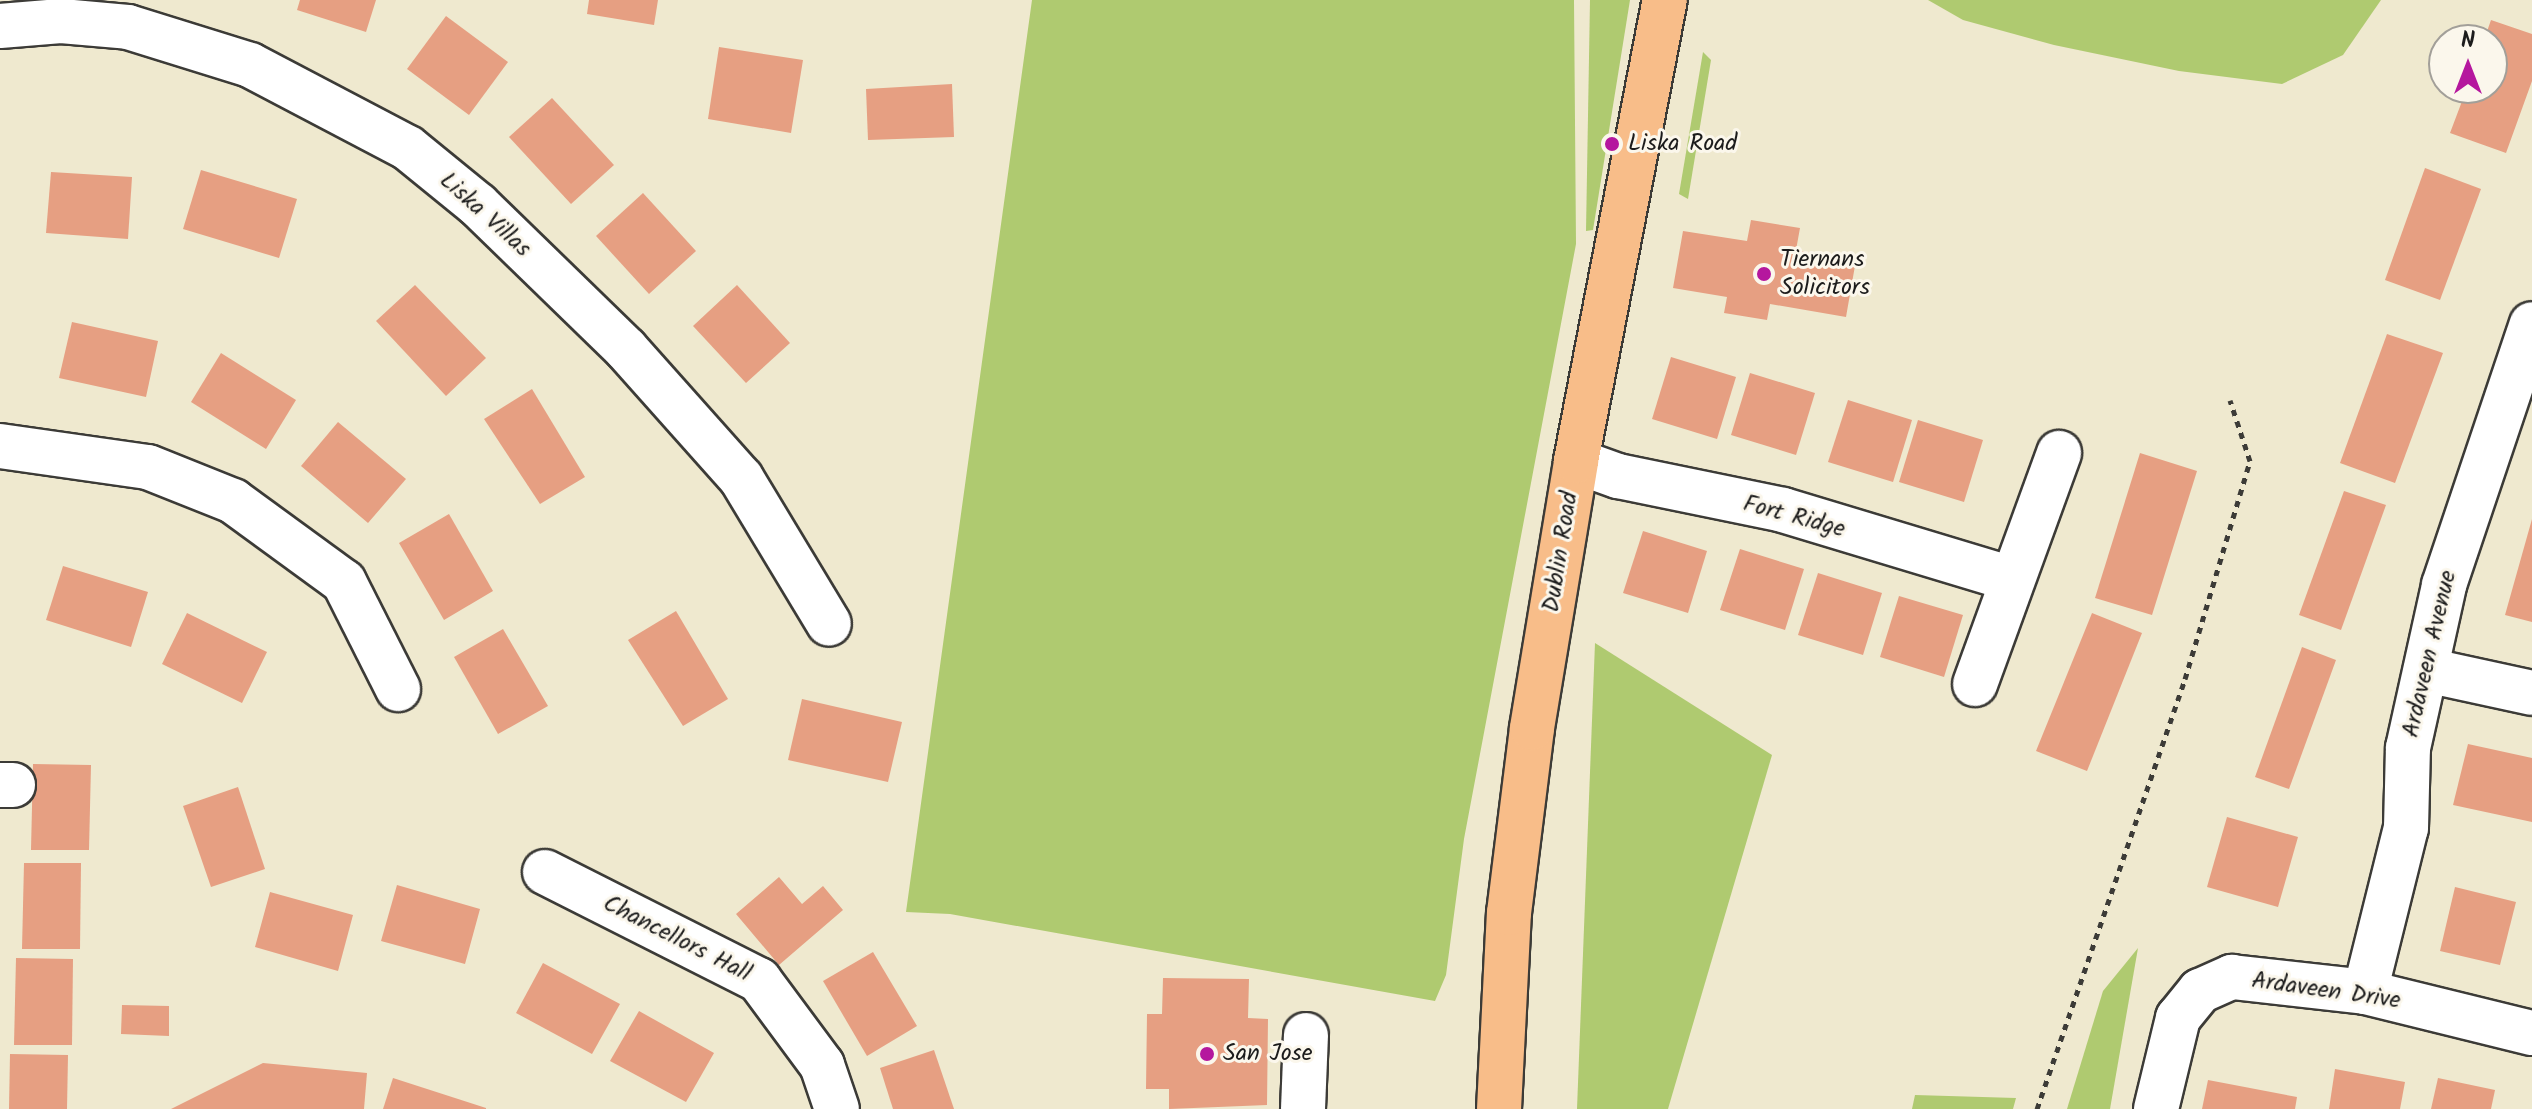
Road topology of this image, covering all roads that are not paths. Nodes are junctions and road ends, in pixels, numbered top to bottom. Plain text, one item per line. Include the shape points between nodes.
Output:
1 (1665, 0) edge
2 (0, 26) edge
3 (2532, 324) edge
4 (0, 446) edge
5 (2059, 453) dead end
6 (1576, 461) junction
7 (2011, 579) junction
8 (829, 624) dead end
9 (2426, 670) junction
10 (1975, 684) dead end
11 (398, 689) dead end
12 (2532, 693) edge
13 (545, 872) dead end
14 (2365, 992) junction
15 (2532, 1033) edge
16 (1306, 1035) dead end
17 (837, 1109) edge
18 (1303, 1109) edge
19 (1499, 1109) edge
20 (2156, 1109) edge

1 - 6 main road, Dublin Road
2 - 8 street, Liska Villas via 61,21 128,27 250,65 408,148 478,205 626,349 741,478
3 - 9 street, Ardaveen Avenue via 2444,585
4 - 11 street via 148,467 233,501 344,582
5 - 7 street
6 - 7 street, Fort Ridge via 1618,476 1783,510
6 - 19 main road, Dublin Road via 1532,728 1509,913
7 - 10 street
9 - 12 street
9 - 14 street, Ardaveen Avenue via 2408,748 2406,828
13 - 17 street, Chancellors Hall via 759,980 822,1065
14 - 15 street, Ardaveen Drive
14 - 20 street, Ardaveen Drive via 2232,977 2200,991 2178,1018
16 - 18 street

